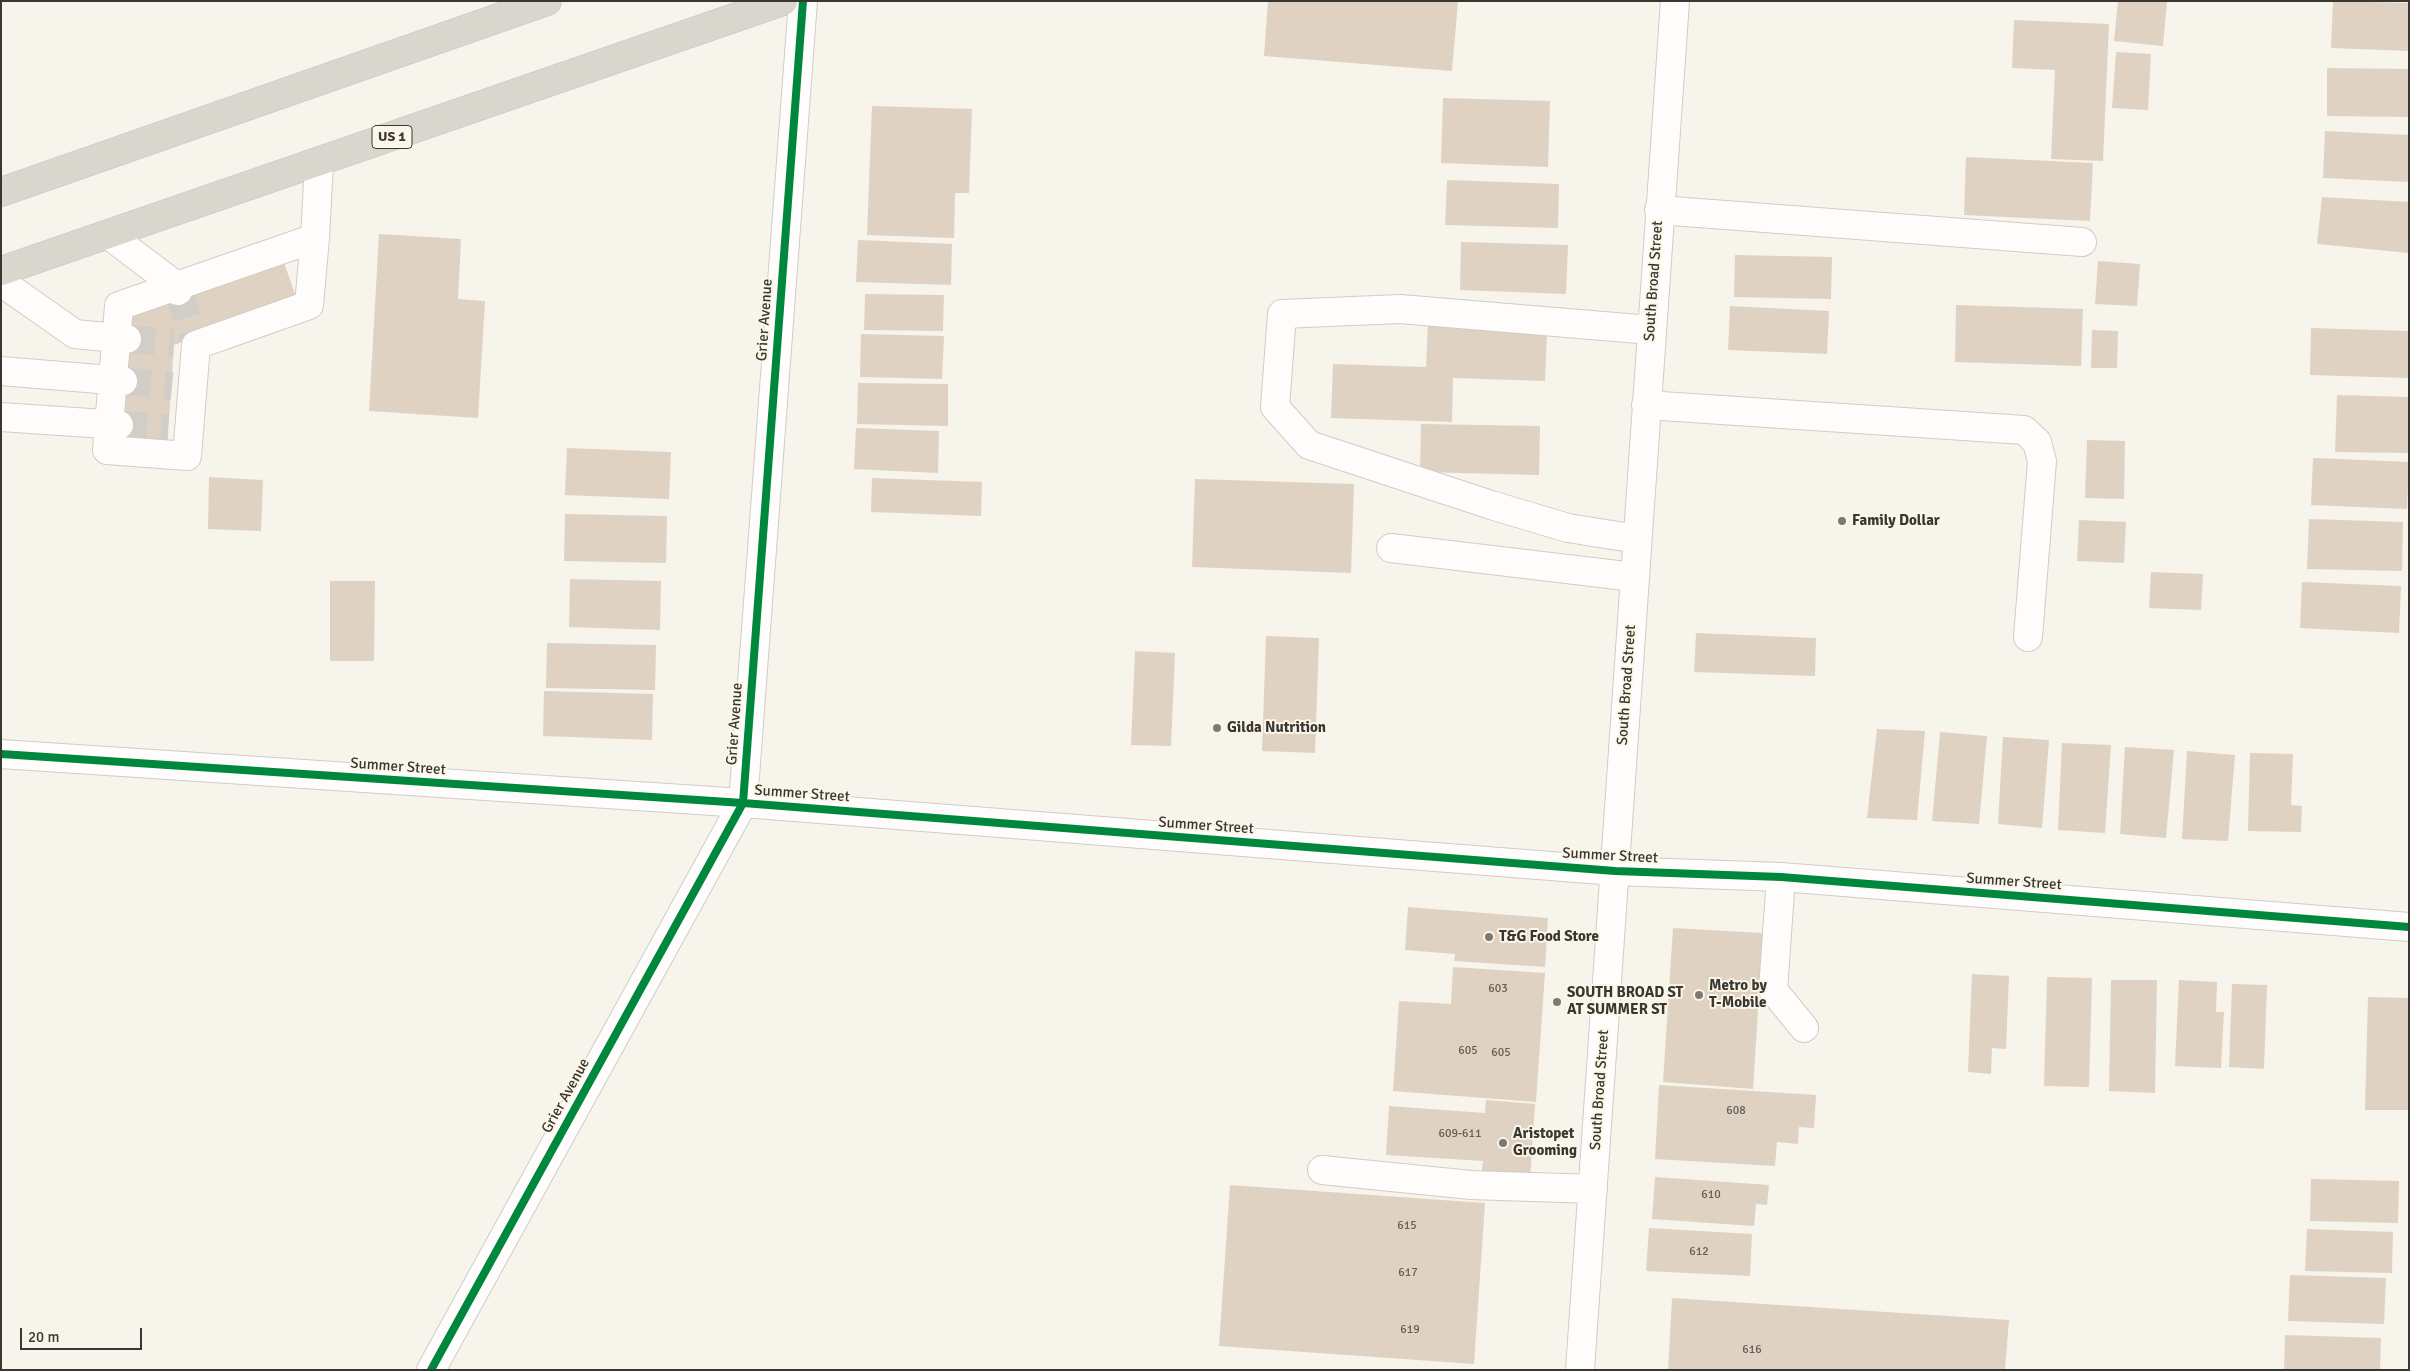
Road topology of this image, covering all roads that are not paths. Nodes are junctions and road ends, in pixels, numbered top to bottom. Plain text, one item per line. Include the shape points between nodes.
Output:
1 (546, 1) edge
2 (782, 1) edge
3 (803, 1) edge
4 (1675, 1) edge
5 (519, 6) edge
6 (319, 163) junction
7 (1, 192) edge
8 (1659, 210) junction
9 (109, 235) junction
10 (314, 238) junction
11 (2082, 242) dead end
12 (1, 271) edge
13 (1, 282) edge
14 (176, 288) junction
15 (1651, 330) junction
16 (122, 339) junction
17 (1, 371) edge
18 (118, 381) junction
19 (1646, 405) junction
20 (1, 417) edge
21 (115, 425) junction
22 (1637, 540) junction
23 (1391, 548) dead end
24 (1634, 577) junction
25 (2028, 637) dead end
26 (1, 754) edge
27 (743, 803) junction
28 (1615, 871) junction
29 (1781, 877) junction
30 (2409, 926) edge
31 (1804, 1028) dead end
32 (1322, 1170) dead end
33 (1592, 1189) junction
34 (431, 1370) edge
35 (1580, 1370) edge

1 - 5 highway
2 - 6 highway, US 1
3 - 27 street, Grier Avenue
4 - 8 street, South Broad Street
5 - 7 highway
6 - 9 highway, US 1
6 - 10 street
8 - 11 street
8 - 15 street, South Broad Street
9 - 12 highway, US 1
9 - 14 street
10 - 14 street
10 - 21 street via 309,305 188,341 179,429 187,456 108,450
13 - 16 street via 75,334
14 - 16 street via 119,306
15 - 19 street, South Broad Street
15 - 22 street via 1400,308 1282,314 1277,389 1276,407 1309,446 1568,528
16 - 18 street
17 - 18 street
18 - 21 street
19 - 22 street, South Broad Street
19 - 25 street via 2024,430 2037,442 2042,461
20 - 21 street
22 - 24 street, South Broad Street
23 - 24 street
24 - 28 street, South Broad Street
26 - 27 street, Summer Street
27 - 28 street, Summer Street
27 - 34 street, Grier Avenue
28 - 29 street, Summer Street
28 - 33 street, South Broad Street
29 - 30 street, Summer Street
29 - 31 street via 1773,990
32 - 33 street via 1471,1185
33 - 35 street, South Broad Street

